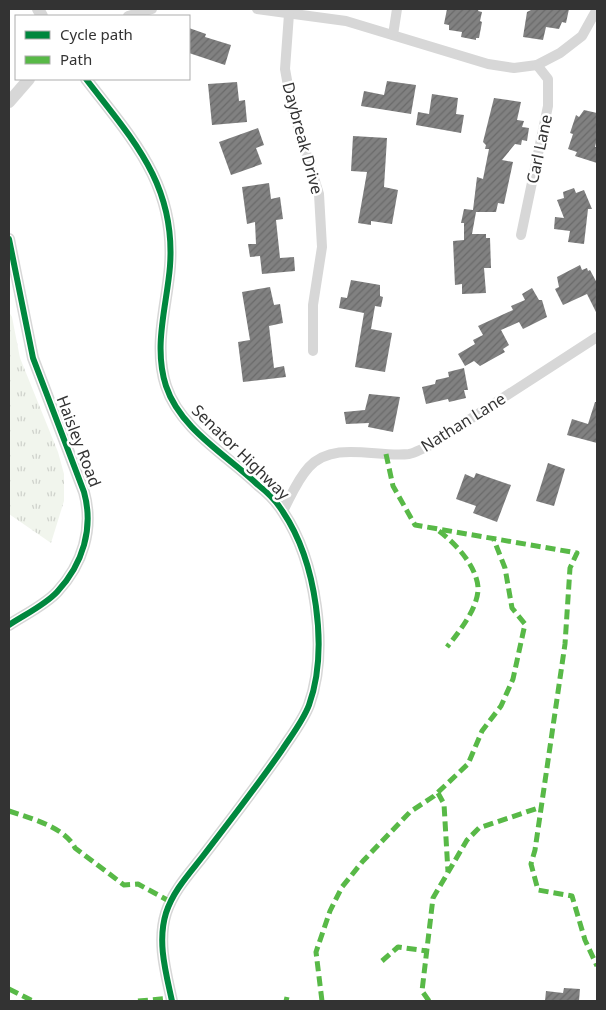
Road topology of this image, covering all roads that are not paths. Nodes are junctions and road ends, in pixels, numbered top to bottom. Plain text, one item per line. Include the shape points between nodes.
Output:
1 (152, 9) edge
2 (257, 9) edge
3 (397, 9) edge
4 (597, 9) edge
5 (289, 14) junction
6 (131, 15) edge
7 (393, 35) junction
8 (537, 65) junction
9 (28, 80) edge
10 (87, 80) edge
11 (9, 102) edge
12 (521, 235) dead end
13 (9, 238) edge
14 (597, 337) edge
15 (314, 351) dead end
16 (283, 511) junction
17 (9, 625) edge
18 (172, 1001) edge

1 - 6 street
2 - 5 street
3 - 7 street
4 - 8 street via 582,36
5 - 7 street via 346,22
5 - 15 street, Daybreak Drive via 285,69 292,108 319,194 322,247 313,305
7 - 8 street via 488,64 514,68
8 - 12 street, Carl Lane via 548,79 548,106
9 - 11 street
10 - 16 street, Senator Highway via 140,149 158,181 165,204 170,265 160,352 172,399 189,424 259,485
13 - 17 street, Haisley Road via 33,358 89,509 88,530 79,560 57,593
14 - 16 street, Nathan Lane via 427,447 411,454 336,452 322,458 310,466 298,482
16 - 18 street, Senator Highway via 308,568 316,612 318,658 309,706 264,777 177,889 166,914 162,941

